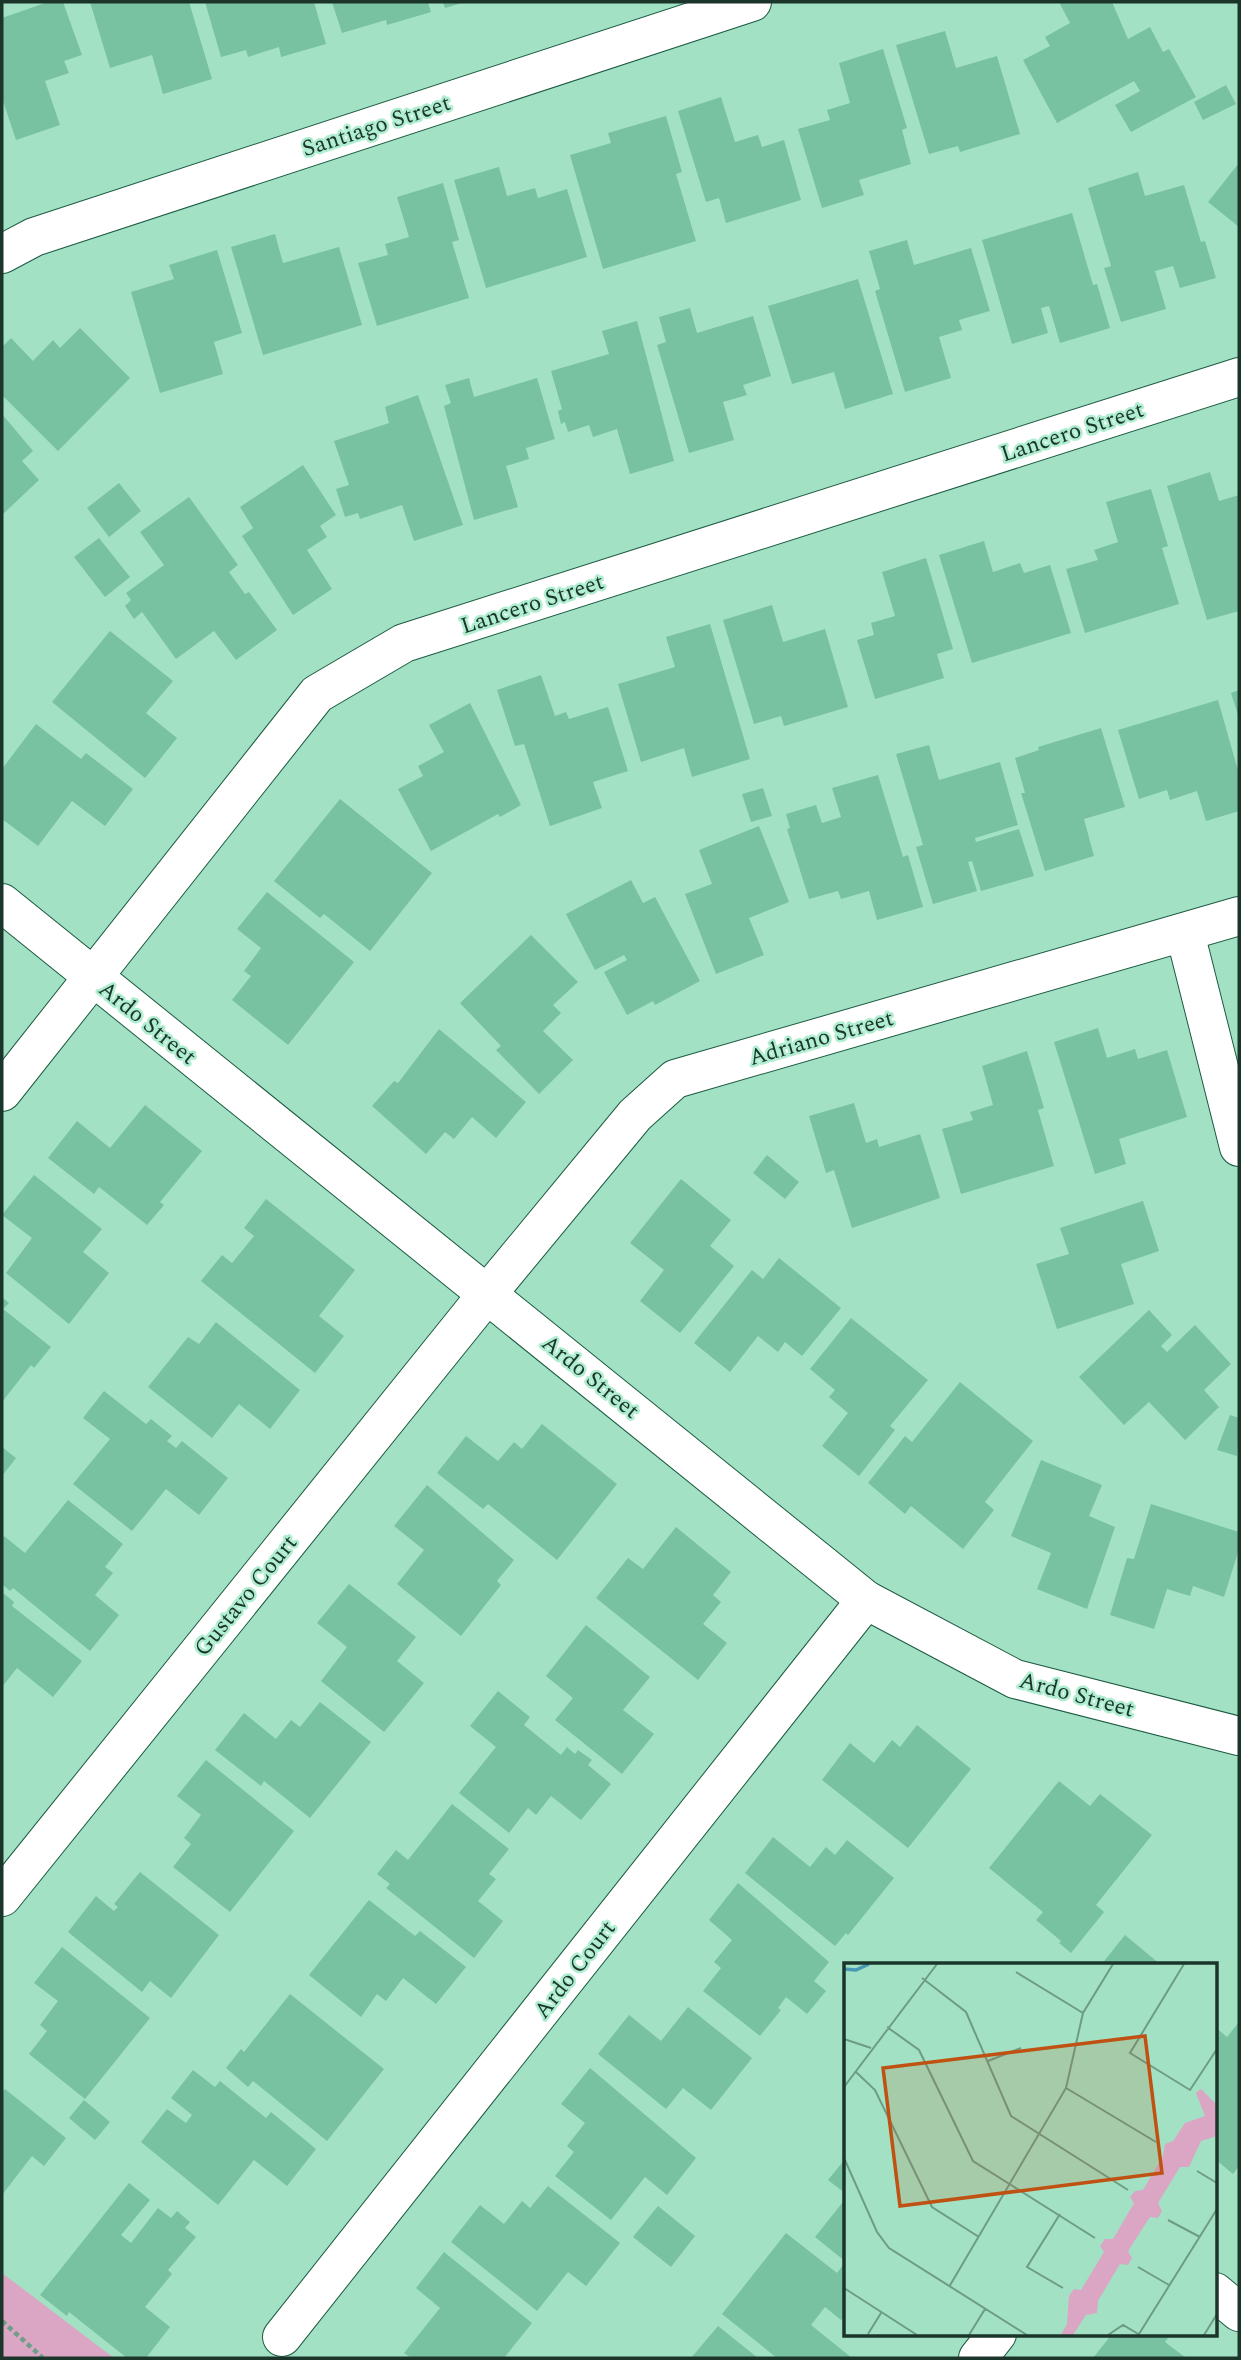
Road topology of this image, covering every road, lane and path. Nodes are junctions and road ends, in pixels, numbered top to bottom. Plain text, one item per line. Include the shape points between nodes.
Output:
1 (752, 2) edge
2 (2, 254) edge
3 (1239, 377) edge
4 (2, 903) edge
5 (1239, 916) edge
6 (1185, 933) junction
7 (94, 978) junction
8 (2, 1092) edge
9 (1239, 1147) edge
10 (488, 1293) junction
11 (866, 1600) junction
12 (1239, 1736) edge
13 (2, 1897) edge
14 (1216, 2293) edge
15 (1239, 2312) edge
16 (2, 2321) edge
17 (996, 2336) edge
18 (282, 2337) dead end
19 (43, 2358) edge
20 (978, 2358) edge

1 - 2 street, Santiago Street via 34,237
3 - 7 street, Lancero Street via 404,643 317,694
4 - 7 street, Ardo Street
5 - 6 street, Adriano Street
6 - 9 street
6 - 10 street, Adriano Street via 676,1079 635,1115
7 - 8 street, Lancero Street
7 - 10 street, Ardo Street
10 - 11 street, Ardo Street
10 - 13 street, Gustavo Court
11 - 12 street, Ardo Street via 1015,1679
11 - 18 street, Ardo Court
14 - 15 street
16 - 19 path
17 - 20 street

